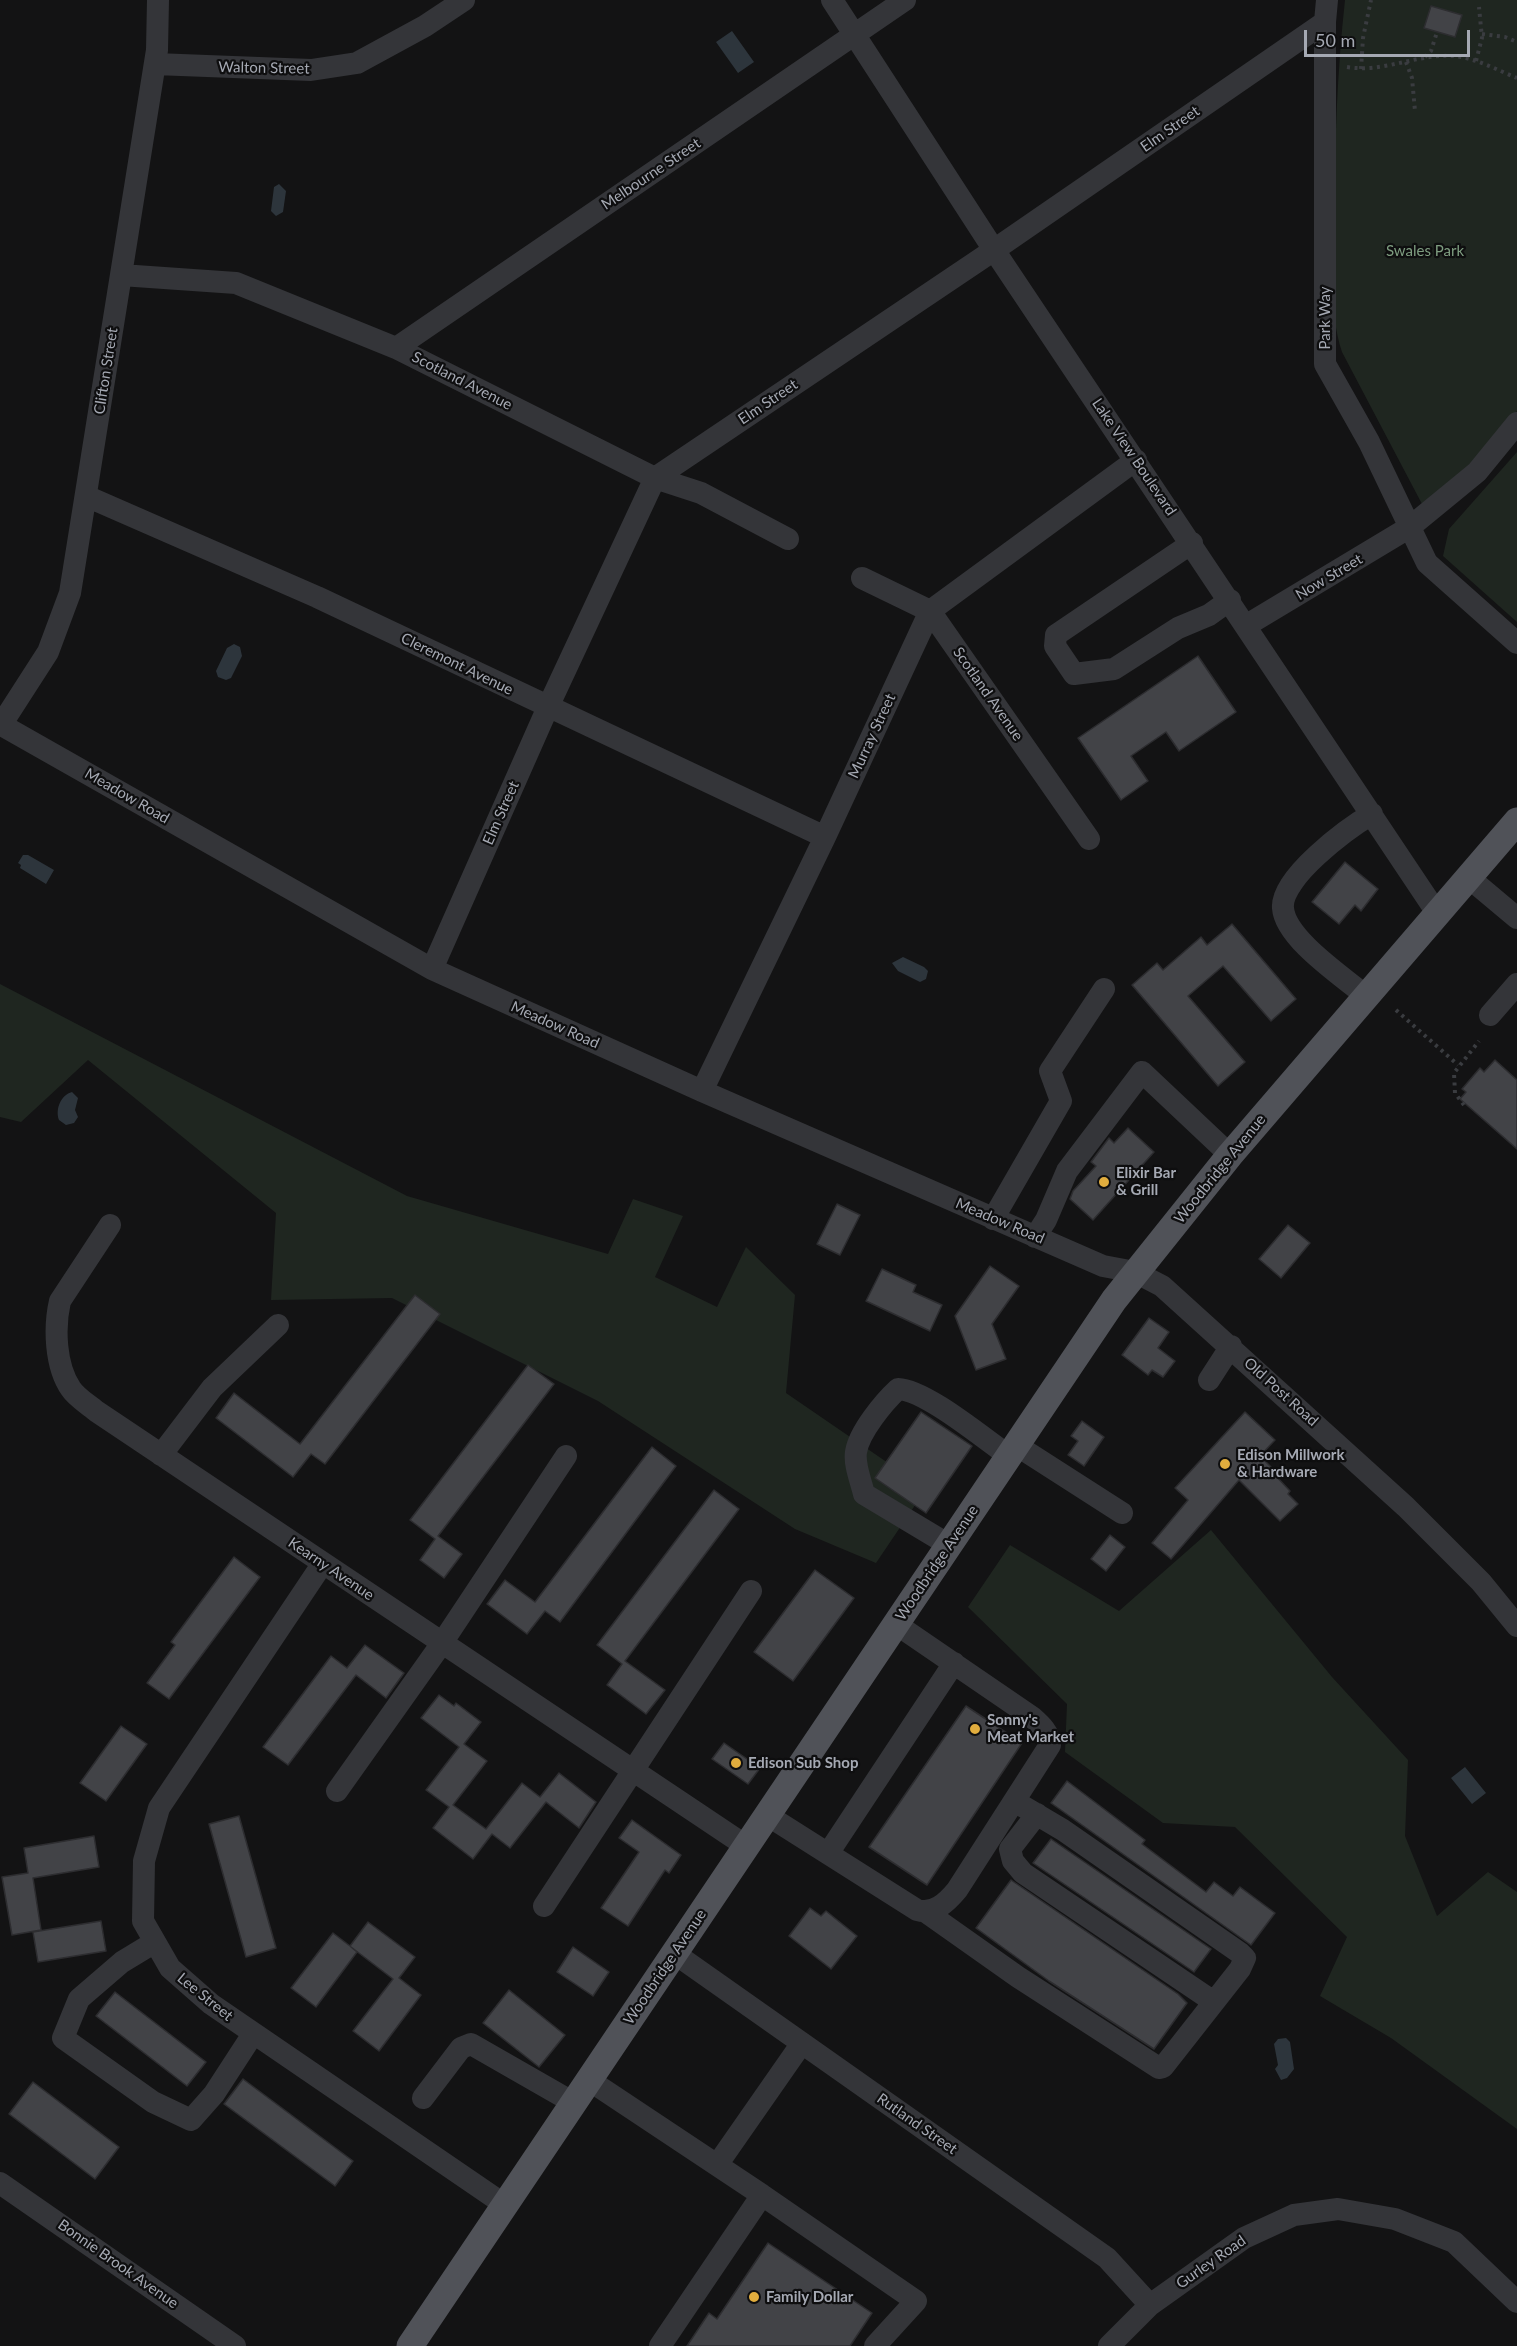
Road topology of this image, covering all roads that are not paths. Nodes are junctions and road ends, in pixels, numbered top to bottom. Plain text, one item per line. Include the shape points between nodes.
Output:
1 (158, 0) edge
2 (464, 0) edge
3 (832, 0) edge
4 (905, 0) edge
5 (1326, 11) edge
6 (855, 34) junction
7 (155, 64) junction
8 (994, 250) junction
9 (121, 275) junction
10 (396, 348) junction
11 (1517, 423) edge
12 (1136, 460) junction
13 (655, 478) junction
14 (86, 496) junction
15 (1410, 527) junction
16 (788, 539) dead end
17 (1192, 543) junction
18 (862, 578) dead end
19 (1230, 600) junction
20 (930, 611) junction
21 (1247, 625) junction
22 (1517, 643) edge
23 (548, 707) junction
24 (0, 724) edge
25 (1371, 814) junction
26 (1517, 821) edge
27 (825, 837) junction
28 (1089, 839) dead end
29 (1468, 877) junction
30 (1437, 913) junction
31 (1517, 918) edge
32 (432, 969) junction
33 (1517, 984) edge
34 (1104, 989) dead end
35 (1367, 996) junction
36 (1490, 1015) dead end
37 (702, 1091) junction
38 (1230, 1155) junction
39 (993, 1218) junction
40 (110, 1225) dead end
41 (1035, 1237) junction
42 (1135, 1272) junction
43 (278, 1325) dead end
44 (1231, 1346) junction
45 (1209, 1380) dead end
46 (1013, 1450) junction
47 (161, 1455) junction
48 (566, 1456) dead end
49 (1122, 1513) dead end
50 (949, 1545) junction
51 (323, 1563) junction
52 (751, 1591) dead end
53 (896, 1624) junction
54 (1517, 1626) edge
55 (442, 1643) junction
56 (954, 1662) junction
57 (634, 1772) junction
58 (337, 1791) dead end
59 (1014, 1801) junction
60 (1037, 1814) junction
61 (767, 1815) junction
62 (746, 1846) junction
63 (829, 1852) junction
64 (544, 1906) dead end
65 (926, 1912) junction
66 (155, 1942) junction
67 (674, 1953) junction
68 (1214, 2002) junction
69 (253, 2034) junction
70 (802, 2043) junction
71 (589, 2080) junction
72 (423, 2098) dead end
73 (573, 2103) junction
74 (717, 2165) junction
75 (0, 2183) edge
76 (762, 2195) junction
77 (505, 2205) junction
78 (1517, 2302) edge
79 (1150, 2304) junction
80 (414, 2345) edge
81 (236, 2346) edge
82 (660, 2346) edge
83 (875, 2346) edge
84 (1108, 2346) edge

1 - 7 street, Clifton Street
2 - 7 street, Walton Street via 357,63 311,70
3 - 6 street, Lake View Boulevard
4 - 6 street, Melbourne Street
5 - 8 street, Elm Street
5 - 15 street, Park Way via 1325,364
6 - 8 street, Lake View Boulevard
6 - 10 street, Melbourne Street
7 - 9 street, Clifton Street
8 - 12 street, Lake View Boulevard
8 - 13 street, Elm Street
9 - 10 street, Scotland Avenue via 236,283
9 - 14 street, Clifton Street
10 - 13 street, Scotland Avenue
11 - 15 street, Now Street via 1477,472
12 - 17 street, Lake View Boulevard
12 - 20 street, Murray Street
13 - 16 street, Scotland Avenue via 701,493
13 - 23 street, Elm Street
14 - 23 street, Cleremont Avenue via 317,597
14 - 24 street, Clifton Street via 70,593 56,632 48,652
15 - 21 street, Now Street
15 - 22 street, Park Way via 1427,563
17 - 19 street, Lake View Boulevard
17 - 19 street via 1056,635 1055,646 1074,674 1114,669 1178,627 1209,615
18 - 20 street, Scotland Avenue
19 - 21 street, Lake View Boulevard
20 - 27 street, Murray Street
20 - 28 street, Scotland Avenue
21 - 25 street, Lake View Boulevard
23 - 27 street, Cleremont Avenue
23 - 32 street, Elm Street
24 - 32 street, Meadow Road
25 - 30 street, Lake View Boulevard
25 - 35 street via 1328,845 1305,868 1282,906 1301,940
26 - 29 main road, Woodbridge Avenue
27 - 37 street, Murray Street
29 - 30 main road, Woodbridge Avenue
29 - 31 street
30 - 35 main road, Woodbridge Avenue
32 - 37 street, Meadow Road
33 - 36 street
34 - 39 street via 1050,1071 1061,1101
35 - 38 main road, Woodbridge Avenue
37 - 39 street, Meadow Road
38 - 41 street via 1142,1072 1067,1171
38 - 42 main road, Woodbridge Avenue
39 - 41 street, Meadow Road
40 - 47 street, Kearny Avenue via 60,1300 57,1342 65,1379 72,1391 96,1411
41 - 42 street, Meadow Road via 1103,1266
42 - 44 street, Old Post Road via 1162,1286
42 - 46 main road, Woodbridge Avenue
43 - 47 street via 212,1388
44 - 45 street
44 - 54 street, Old Post Road via 1406,1507 1481,1582
46 - 49 street
46 - 50 main road, Woodbridge Avenue
46 - 50 street via 904,1389 898,1389 882,1403 856,1449 864,1494
47 - 51 street, Kearny Avenue
48 - 55 street
50 - 53 main road, Woodbridge Avenue
51 - 55 street, Kearny Avenue
51 - 66 street, Lee Street via 159,1808 144,1861 143,1921
52 - 57 street
53 - 56 street
53 - 61 main road, Woodbridge Avenue
55 - 57 street, Kearny Avenue
55 - 58 street
56 - 59 street via 1032,1717 1050,1739 1050,1745
56 - 63 street
57 - 62 street, Kearny Avenue
57 - 64 street
59 - 60 street
59 - 65 street via 957,1890 936,1909
60 - 68 street via 1010,1849 1013,1861 1023,1873
60 - 68 street via 1245,1958
61 - 62 main road, Woodbridge Avenue
61 - 63 street
62 - 67 main road, Woodbridge Avenue
63 - 65 street
65 - 68 street via 1154,2067 1163,2067
66 - 69 street, Lee Street via 170,1968 210,2004
66 - 69 street via 122,1962 80,1999 63,2038 153,2102 191,2121 214,2094
67 - 70 street, Rutland Street
67 - 71 main road, Woodbridge Avenue
69 - 77 street, Lee Street
70 - 74 street
70 - 79 street, Rutland Street via 1107,2258
71 - 73 main road, Woodbridge Avenue
71 - 74 street
72 - 73 street via 461,2048 471,2044
73 - 77 main road, Woodbridge Avenue
74 - 76 street
75 - 81 street, Bonnie Brook Avenue
76 - 82 street
76 - 83 street via 916,2301
77 - 80 main road, Woodbridge Avenue
78 - 79 street, Gurley Road via 1454,2242 1395,2219 1338,2209 1294,2215 1244,2238
79 - 84 street, Gurley Road

